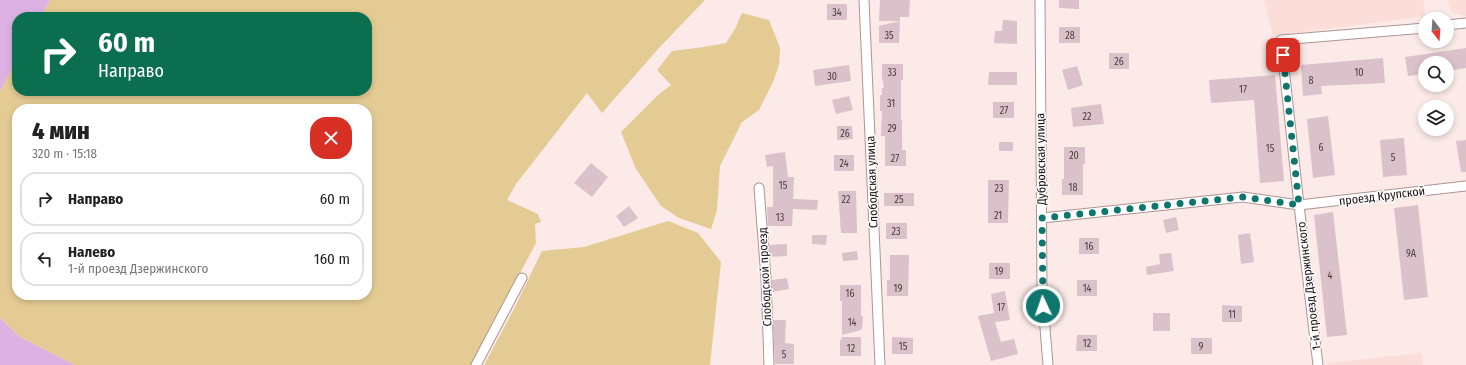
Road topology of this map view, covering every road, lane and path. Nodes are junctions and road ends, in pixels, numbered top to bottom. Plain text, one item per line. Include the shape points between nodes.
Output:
1 (864, 0) edge
2 (1040, 0) edge
3 (1466, 23) edge
4 (1454, 25) edge
5 (1418, 29) edge
6 (1466, 186) edge
7 (760, 188) dead end
8 (1299, 205) junction
9 (1042, 218) junction
10 (522, 278) dead end
11 (476, 365) edge
12 (769, 365) edge
13 (880, 365) edge
14 (1048, 365) edge
15 (1318, 365) edge

1 - 13 street, Слободская улица
2 - 9 street, Дубровская улица
3 - 4 street
5 - 8 street, 1-й проезд Дзержинского via 1282,40
6 - 8 street, проезд Крупской
7 - 12 street, Слободской проезд
8 - 9 street, проезд Крупской via 1243,197
8 - 15 street, 1-й проезд Дзержинского
9 - 14 street, Дубровская улица via 1042,291
10 - 11 street

